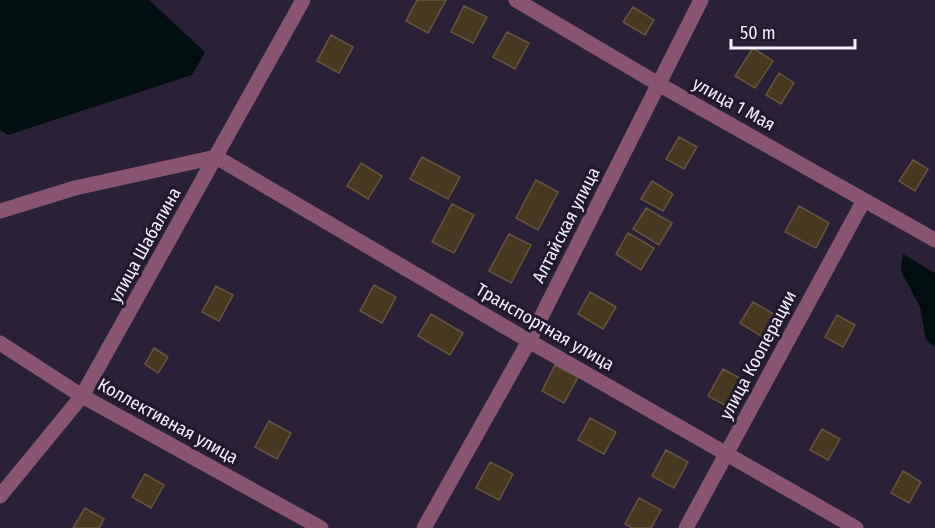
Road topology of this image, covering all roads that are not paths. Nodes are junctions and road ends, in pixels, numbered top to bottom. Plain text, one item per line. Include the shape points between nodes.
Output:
1 (303, 0) edge
2 (516, 0) edge
3 (701, 0) edge
4 (660, 85) junction
5 (216, 157) junction
6 (864, 200) junction
7 (0, 211) edge
8 (935, 240) edge
9 (529, 341) junction
10 (0, 343) edge
11 (82, 396) junction
12 (727, 454) junction
13 (0, 496) edge
14 (321, 528) edge
15 (424, 528) edge
16 (686, 528) edge
17 (856, 528) edge

1 - 5 street, улица Шабалина
2 - 4 street, улица 1 Мая
3 - 4 street, Алтайская улица
4 - 6 street, улица 1 Мая
4 - 9 street, Алтайская улица
5 - 7 street via 75,188
5 - 9 street, Транспортная улица
5 - 11 street, улица Шабалина
6 - 8 street, улица 1 Мая
6 - 12 street, улица Кооперации
9 - 12 street, Транспортная улица
9 - 15 street, Алтайская улица
10 - 11 street, Коллективная улица
11 - 13 street, улица Шабалина
11 - 14 street, Коллективная улица
12 - 16 street, улица Кооперации
12 - 17 street, Транспортная улица

